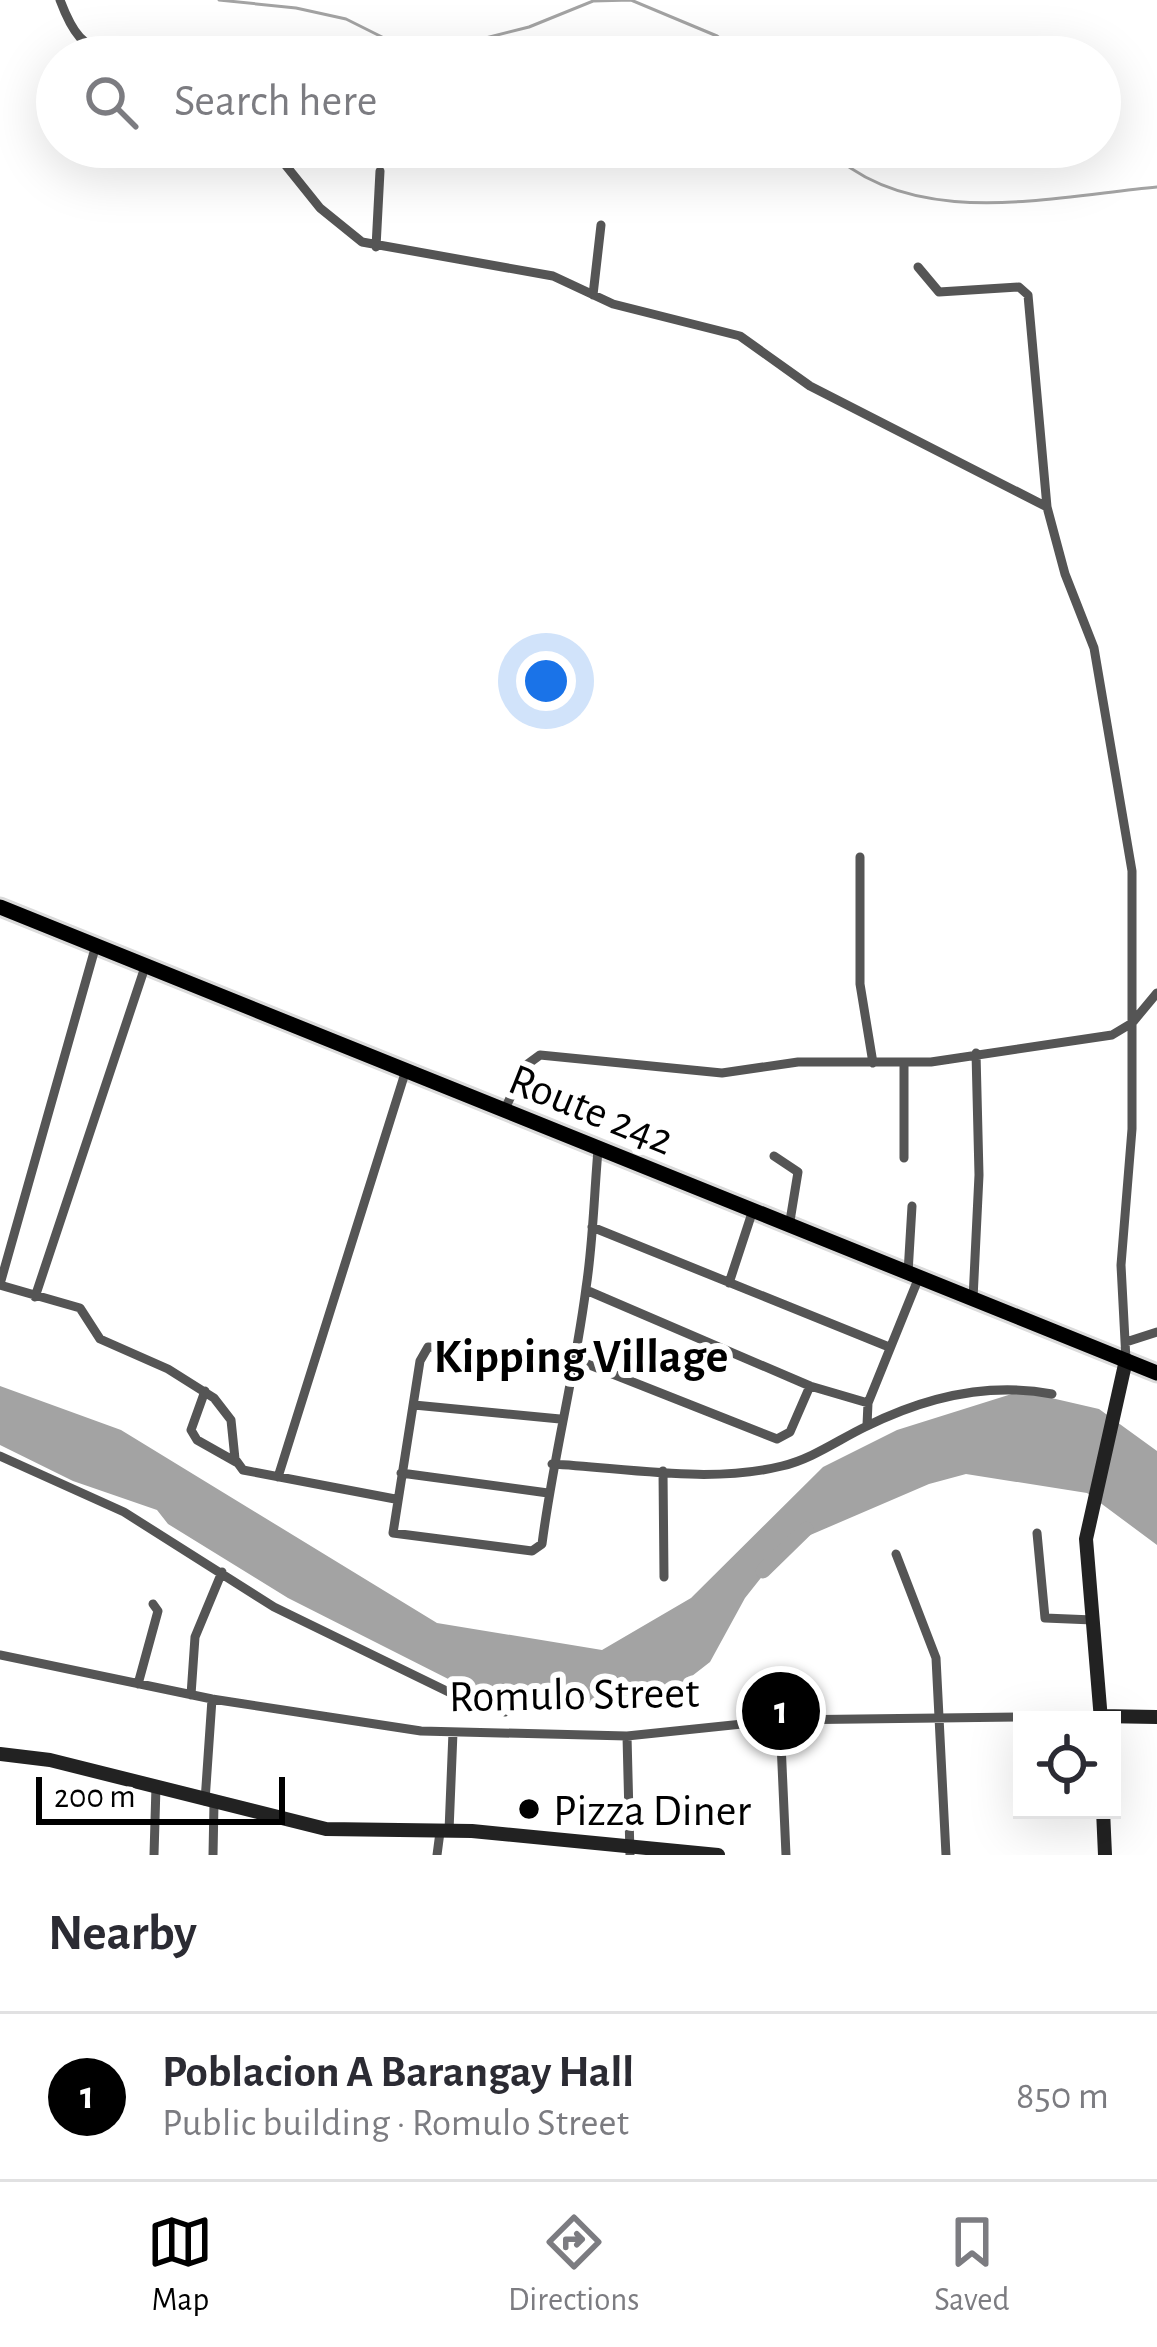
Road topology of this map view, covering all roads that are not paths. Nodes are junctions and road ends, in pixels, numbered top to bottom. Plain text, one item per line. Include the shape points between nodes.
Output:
1 (60, 0) edge
2 (76, 36) edge
3 (289, 168) edge
4 (380, 171) dead end
5 (601, 226) dead end
6 (376, 247) junction
7 (918, 267) dead end
8 (593, 295) junction
9 (1047, 507) junction
10 (860, 857) dead end
11 (0, 907) edge
12 (96, 945) junction
13 (146, 964) junction
14 (1157, 993) edge
15 (1132, 1023) junction
16 (976, 1053) junction
17 (872, 1063) junction
18 (904, 1064) junction
19 (406, 1070) junction
20 (505, 1111) junction
21 (598, 1150) junction
22 (774, 1156) dead end
23 (904, 1157) dead end
24 (912, 1206) dead end
25 (752, 1213) junction
26 (592, 1227) junction
27 (789, 1227) junction
28 (914, 1275) junction
29 (729, 1283) junction
30 (0, 1284) edge
31 (586, 1290) junction
32 (35, 1297) junction
33 (973, 1298) junction
34 (1157, 1332) edge
35 (889, 1347) junction
36 (1126, 1351) junction
37 (572, 1358) junction
38 (1157, 1373) edge
39 (810, 1386) junction
40 (205, 1390) junction
41 (1052, 1394) dead end
42 (868, 1403) junction
43 (414, 1405) junction
44 (560, 1419) junction
45 (867, 1425) junction
46 (0, 1456) edge
47 (236, 1462) junction
48 (553, 1464) junction
49 (663, 1471) junction
50 (401, 1473) junction
51 (278, 1477) junction
52 (548, 1493) junction
53 (395, 1499) junction
54 (1037, 1533) dead end
55 (896, 1554) dead end
56 (222, 1572) junction
57 (664, 1577) dead end
58 (153, 1604) dead end
59 (1093, 1620) junction
60 (0, 1655) edge
61 (137, 1684) junction
62 (191, 1695) junction
63 (212, 1699) junction
64 (1100, 1711) edge
65 (505, 1712) dead end
66 (938, 1716) junction
67 (1013, 1717) edge
68 (1157, 1717) edge
69 (1121, 1718) edge
70 (780, 1720) junction
71 (453, 1732) junction
72 (627, 1736) junction
73 (0, 1754) edge
74 (156, 1786) junction
75 (210, 1802) junction
76 (1103, 1819) edge
77 (444, 1832) junction
78 (630, 1850) edge
79 (154, 1855) edge
80 (213, 1855) edge
81 (437, 1855) edge
82 (718, 1855) edge
83 (786, 1855) edge
84 (946, 1855) edge
85 (1105, 1855) edge

1 - 2 street
3 - 6 street via 338,226
4 - 6 street
5 - 8 street
6 - 8 street via 553,276
7 - 9 street via 935,291 1019,287 1028,295
8 - 9 street via 744,338 810,386
9 - 15 street via 1092,637 1113,750 1132,871
10 - 17 street via 860,984
11 - 12 main road, Route 242
12 - 13 main road, Route 242
12 - 30 street
13 - 19 main road, Route 242
13 - 32 street
14 - 15 street
15 - 16 street via 1101,1038
15 - 36 street via 1121,1265
16 - 18 street
16 - 33 street
17 - 18 street
17 - 20 street via 722,1073 540,1055 525,1066
18 - 23 street
19 - 20 main road, Route 242
19 - 51 street
20 - 21 main road, Route 242
21 - 25 main road, Route 242
21 - 26 street
22 - 27 street via 798,1172
24 - 28 street
25 - 27 main road, Route 242
25 - 29 street
26 - 29 street
26 - 31 street
27 - 28 main road, Route 242
28 - 33 main road, Route 242
28 - 35 street
29 - 35 street
30 - 32 street
31 - 37 street
31 - 39 street
32 - 40 street via 80,1308 100,1339
33 - 36 main road, Route 242
34 - 36 street
35 - 42 street
36 - 38 main road, Route 242
36 - 59 street via 1089,1514
37 - 39 street via 777,1438 790,1432
37 - 43 street via 436,1345 424,1352
37 - 44 street
39 - 42 street
40 - 47 street via 231,1420
40 - 47 street via 191,1430
41 - 45 street via 971,1392
42 - 45 street
43 - 44 street
43 - 50 street
44 - 48 street
45 - 49 street via 771,1469
46 - 56 street via 124,1512
47 - 51 street
48 - 49 street
48 - 52 street
49 - 57 street
50 - 52 street
50 - 53 street
51 - 53 street
52 - 53 street via 537,1550 397,1536
54 - 59 street via 1045,1618
55 - 66 street via 932,1644
56 - 62 street via 195,1637
56 - 65 street via 274,1607
58 - 61 street via 158,1611
59 - 64 street
60 - 61 street, Romulo Street
61 - 62 street, Romulo Street
62 - 63 street, Romulo Street
63 - 71 street, Romulo Street
63 - 75 street
66 - 67 street, Romulo Street
66 - 70 street, Romulo Street
66 - 84 street
68 - 69 street, Romulo Street
70 - 72 street, Romulo Street
70 - 83 street
71 - 72 street, Romulo Street
71 - 77 street
72 - 78 street
73 - 74 street
74 - 75 street
74 - 79 street
75 - 77 street via 326,1828
75 - 80 street
76 - 85 street
77 - 78 street
77 - 81 street
78 - 82 street

